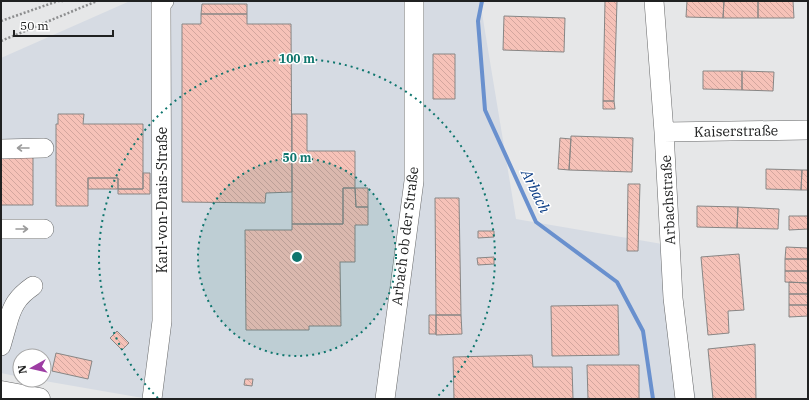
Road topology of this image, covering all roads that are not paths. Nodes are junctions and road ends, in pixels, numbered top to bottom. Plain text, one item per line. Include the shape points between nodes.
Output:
1 (164, 1) edge
2 (414, 1) edge
3 (654, 1) edge
4 (808, 130) edge
5 (664, 132) junction
6 (1, 148) edge
7 (44, 148) dead end
8 (1, 229) edge
9 (44, 229) dead end
10 (33, 286) dead end
11 (4, 324) edge
12 (1, 346) edge
13 (1, 392) edge
14 (39, 399) edge
15 (152, 399) edge
16 (385, 399) edge
17 (685, 399) edge

1 - 15 street, Karl-von-Drais-Straße via 162,320
2 - 16 street, Arbach ob der Straße via 414,182
3 - 5 street, Arbachstraße
4 - 5 street, Kaiserstraße
5 - 17 street, Arbachstraße via 674,298
7 -> 6 street
8 -> 9 street
10 - 11 street via 15,302
11 - 12 street
13 - 14 main road

